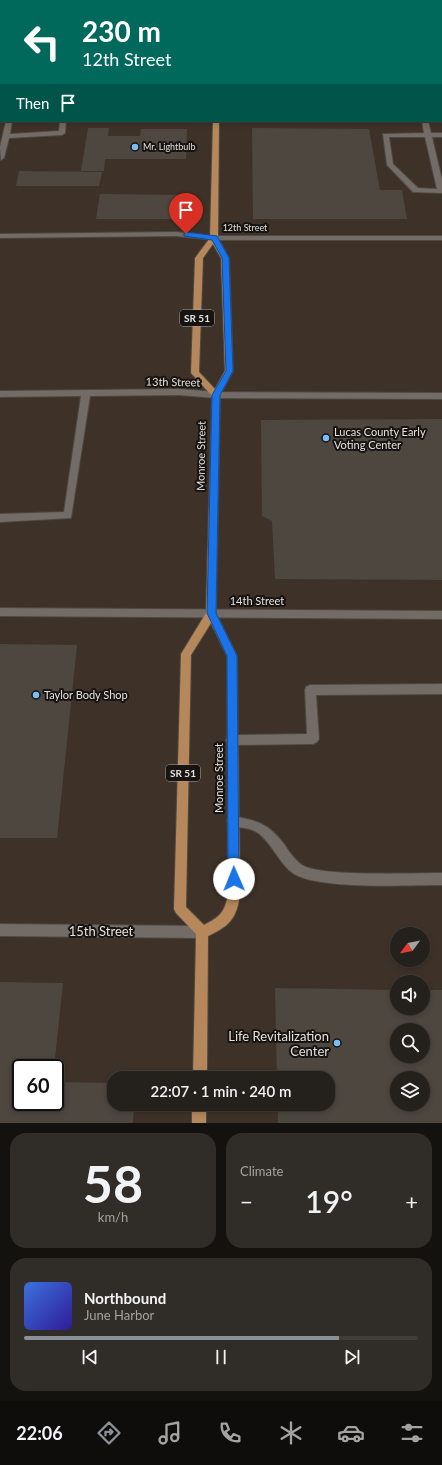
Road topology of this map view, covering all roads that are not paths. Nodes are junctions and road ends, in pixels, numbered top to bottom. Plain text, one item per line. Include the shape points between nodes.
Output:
1 (9, 122) edge
2 (63, 122) edge
3 (216, 122) edge
4 (424, 122) edge
5 (427, 135) junction
6 (442, 135) edge
7 (6, 136) junction
8 (1, 158) dead end
9 (441, 191) edge
10 (0, 236) edge
11 (214, 238) junction
12 (442, 238) edge
13 (0, 394) edge
14 (86, 394) junction
15 (216, 395) junction
16 (442, 396) edge
17 (0, 518) edge
18 (0, 612) edge
19 (212, 613) junction
20 (442, 615) edge
21 (442, 689) edge
22 (232, 740) junction
23 (233, 821) junction
24 (442, 879) edge
25 (0, 930) edge
26 (202, 932) junction
27 (200, 1071) edge
28 (199, 1111) edge
29 (199, 1123) edge

1 - 7 street
2 - 7 street via 62,133
3 - 11 main road
4 - 5 street
5 - 6 street
5 - 9 street
5 - 9 street via 385,135 390,165 416,190
7 - 8 street
10 - 11 street, 12th Street via 176,234
11 - 12 street, 12th Street
11 - 15 main road, Monroe Street / SR 51 via 226,258 230,371
11 - 15 main road, SR 51 via 199,258 195,373
13 - 14 street, 13th Street
14 - 15 street, 13th Street via 179,392
14 - 17 street via 68,515
15 - 16 street, 13th Street
15 - 19 main road, Monroe Street / SR 51
18 - 19 street, 14th Street
19 - 20 street, 14th Street
19 - 22 main road, Monroe Street / SR 51 via 232,656
19 - 26 main road, SR 51 via 186,654 180,909
21 - 22 street via 310,690 313,739
22 - 23 main road, Monroe Street / SR 51
23 - 24 street via 262,828 284,856 299,870 310,874 355,878
23 - 26 main road, Monroe Street / SR 51 via 232,907 220,924
25 - 26 street, 15th Street
26 - 27 main road
28 - 29 main road

